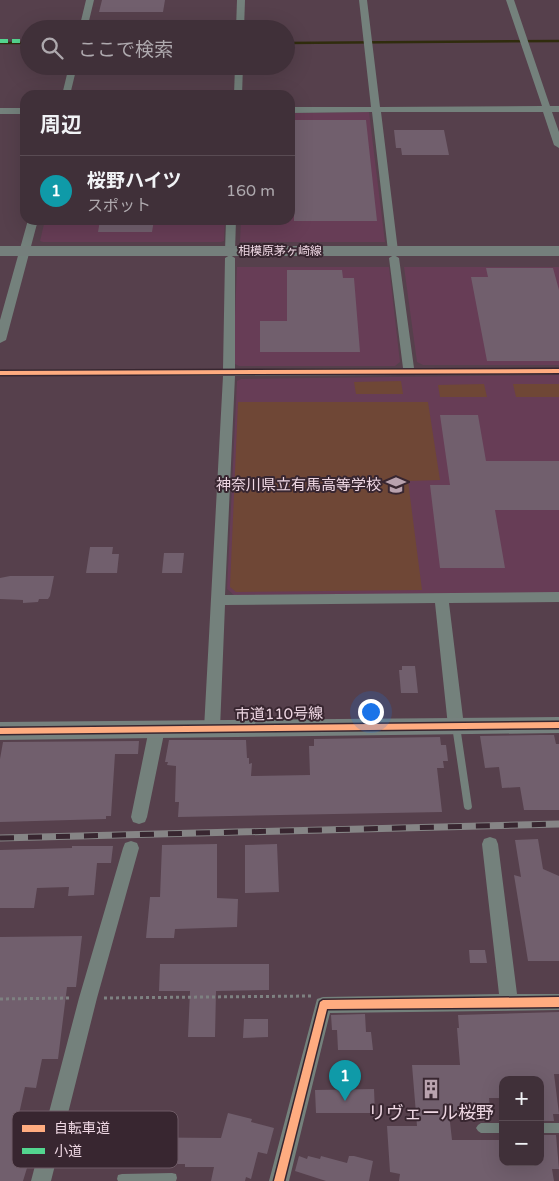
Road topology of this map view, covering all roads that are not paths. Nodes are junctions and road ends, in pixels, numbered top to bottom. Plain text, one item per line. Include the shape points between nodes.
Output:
1 (90, 0) edge
2 (242, 0) edge
3 (362, 0) edge
4 (510, 0) edge
5 (85, 20) edge
6 (241, 20) edge
7 (71, 75) edge
8 (239, 75) edge
9 (67, 90) edge
10 (238, 90) edge
11 (546, 109) junction
12 (559, 109) edge
13 (295, 110) edge
14 (376, 110) junction
15 (0, 111) edge
16 (20, 111) edge
17 (559, 145) edge
18 (32, 225) edge
19 (231, 225) edge
20 (0, 251) edge
21 (393, 251) junction
22 (559, 251) edge
23 (24, 255) junction
24 (230, 255) junction
25 (0, 258) edge
26 (559, 258) edge
27 (0, 340) edge
28 (559, 371) edge
29 (0, 373) edge
30 (228, 373) junction
31 (409, 373) junction
32 (559, 597) edge
33 (441, 598) junction
34 (217, 600) junction
35 (559, 725) edge
36 (456, 726) junction
37 (212, 729) junction
38 (158, 730) junction
39 (0, 731) edge
40 (468, 807) dead end
41 (139, 817) dead end
42 (490, 844) dead end
43 (131, 848) dead end
44 (559, 1002) edge
45 (509, 1003) junction
46 (59, 1111) edge
47 (481, 1128) dead end
48 (499, 1128) edge
49 (544, 1128) edge
50 (559, 1128) edge
51 (44, 1168) edge
52 (122, 1178) dead end
53 (172, 1178) dead end
54 (146, 1180) edge
55 (282, 1180) edge
56 (41, 1181) edge

1 - 5 street
2 - 6 street
3 - 14 street
4 - 11 street
7 - 9 street
8 - 10 street
11 - 12 street
11 - 14 street
11 - 17 street
13 - 14 street
14 - 21 street
15 - 16 street
18 - 23 street
19 - 24 street
20 - 23 main road, 相模原茅ヶ崎線
21 - 22 main road, 相模原茅ヶ崎線
21 - 24 main road, 相模原茅ヶ崎線
21 - 26 main road, 相模原茅ヶ崎線
21 - 31 street
23 - 24 main road, 相模原茅ヶ崎線
23 - 25 main road, 相模原茅ヶ崎線
23 - 27 street
24 - 30 street
28 - 31 street
29 - 30 street
30 - 31 street
30 - 34 street
32 - 33 street
33 - 34 street
33 - 36 street
34 - 37 street
35 - 36 street, 市道110号線
36 - 37 street, 市道110号線
36 - 40 lane
37 - 38 street, 市道110号線
38 - 39 street, 市道110号線
38 - 41 street
42 - 45 street
43 - 46 street
44 - 45 street
45 - 55 street via 323,1005
47 - 48 lane
49 - 50 lane
51 - 56 street
52 - 54 lane
53 - 54 lane

